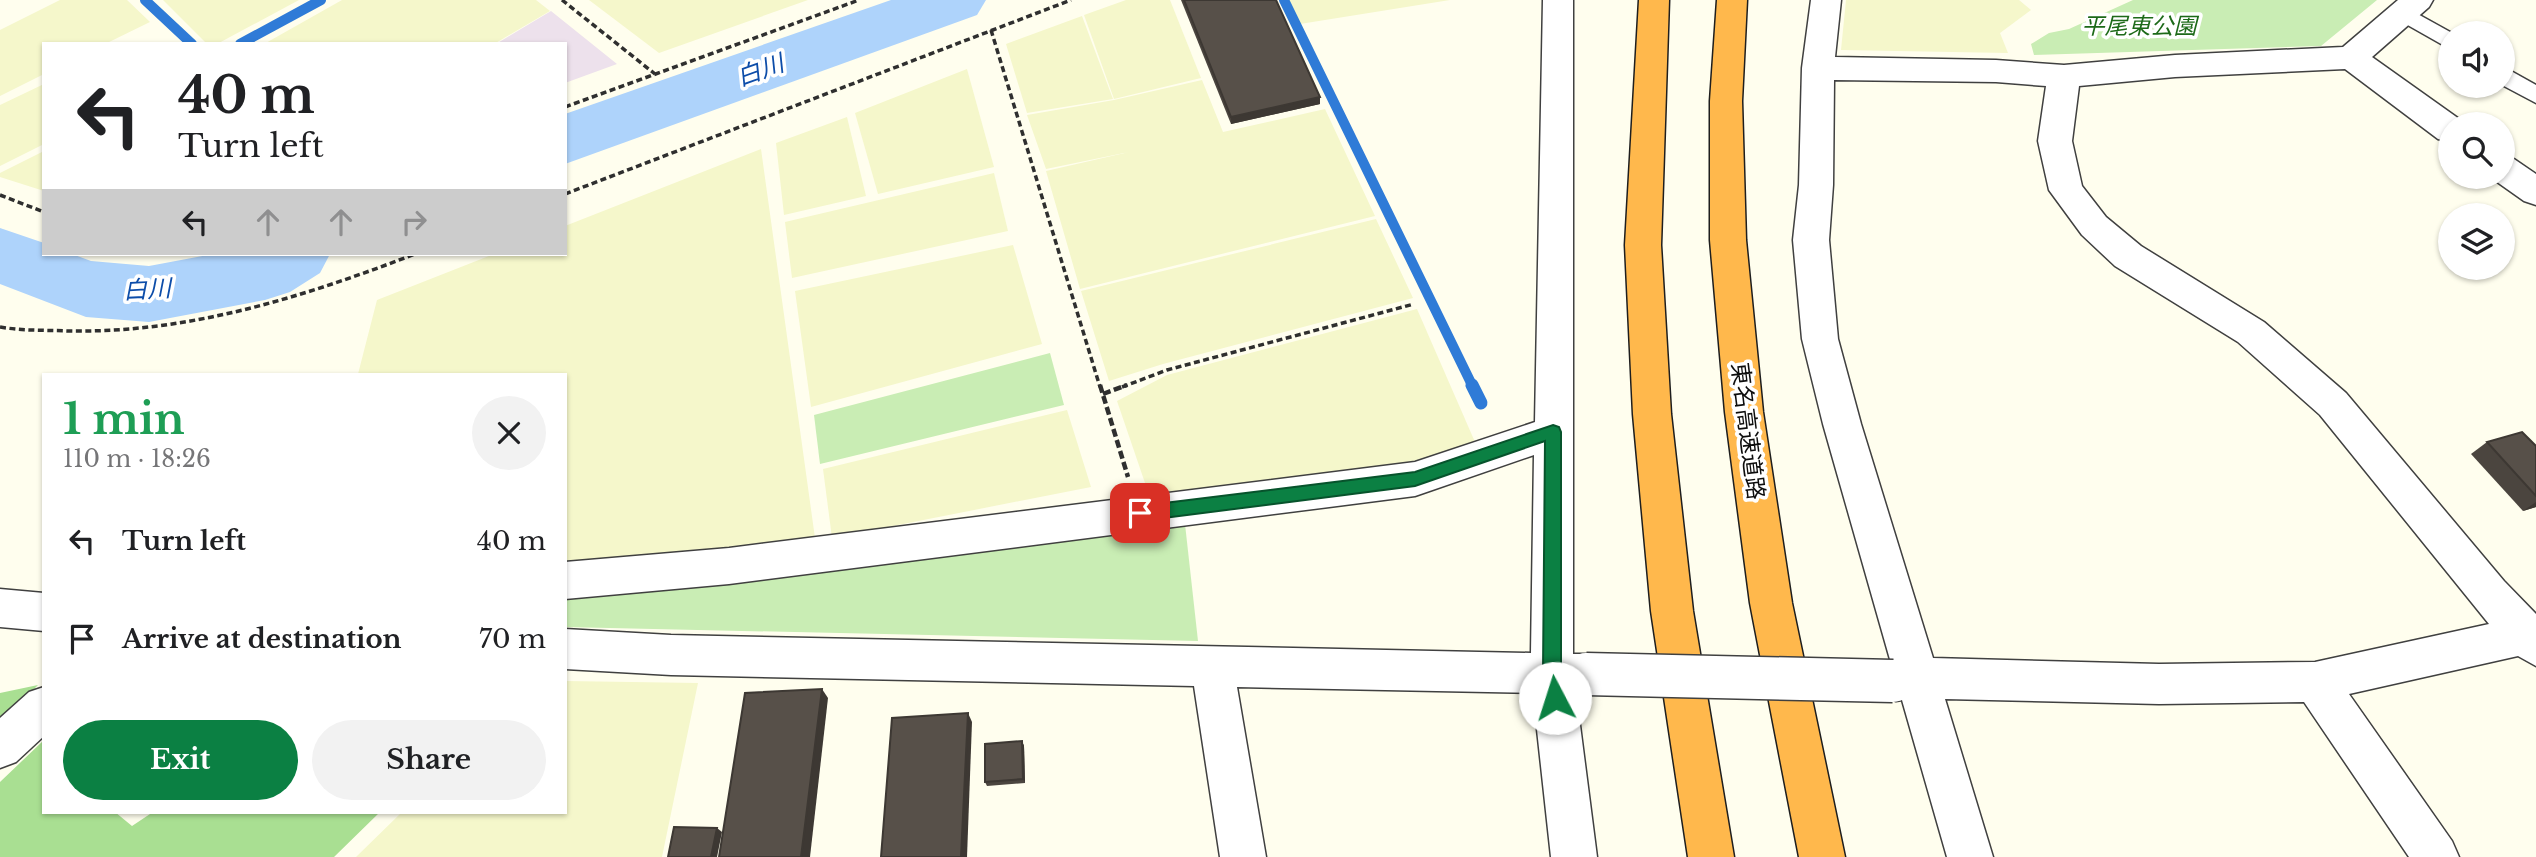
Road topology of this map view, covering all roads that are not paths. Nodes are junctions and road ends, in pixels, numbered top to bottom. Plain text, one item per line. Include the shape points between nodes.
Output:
1 (1558, 0) edge
2 (1654, 0) edge
3 (1732, 0) edge
4 (1826, 0) edge
5 (2412, 7) edge
6 (2438, 30) edge
7 (2351, 58) junction
8 (1818, 68) junction
9 (2064, 76) junction
10 (2515, 82) edge
11 (2536, 95) edge
12 (2438, 121) edge
13 (2515, 177) edge
14 (2536, 192) edge
15 (1553, 432) junction
16 (567, 581) edge
17 (0, 608) edge
18 (42, 612) edge
19 (2533, 638) edge
20 (567, 649) edge
21 (1212, 666) junction
22 (1569, 673) junction
23 (1906, 680) junction
24 (2315, 682) junction
25 (42, 709) edge
26 (0, 747) edge
27 (1243, 857) edge
28 (1574, 857) edge
29 (1711, 857) edge
30 (1822, 857) edge
31 (1970, 857) edge
32 (2436, 857) edge

1 - 15 street
2 - 29 highway via 1643,244 1652,414 1672,611
3 - 30 highway, 東名高速道路 via 1726,101 1728,240 1744,412 1771,603
4 - 8 street
5 - 6 lane
5 - 7 street
7 - 9 street
7 - 12 street
8 - 9 street
8 - 23 street via 1811,240 1820,339
9 - 19 street via 2055,141 2066,190 2094,226 2128,256 2251,331 2333,404
10 - 11 lane
13 - 14 street
15 - 16 street via 1415,479 729,566
15 - 22 street
17 - 18 street
19 - 24 street
20 - 21 street
21 - 22 street
21 - 27 street
22 - 23 street, bridge
22 - 28 street
23 - 24 street
23 - 31 street
24 - 32 street
25 - 26 street

